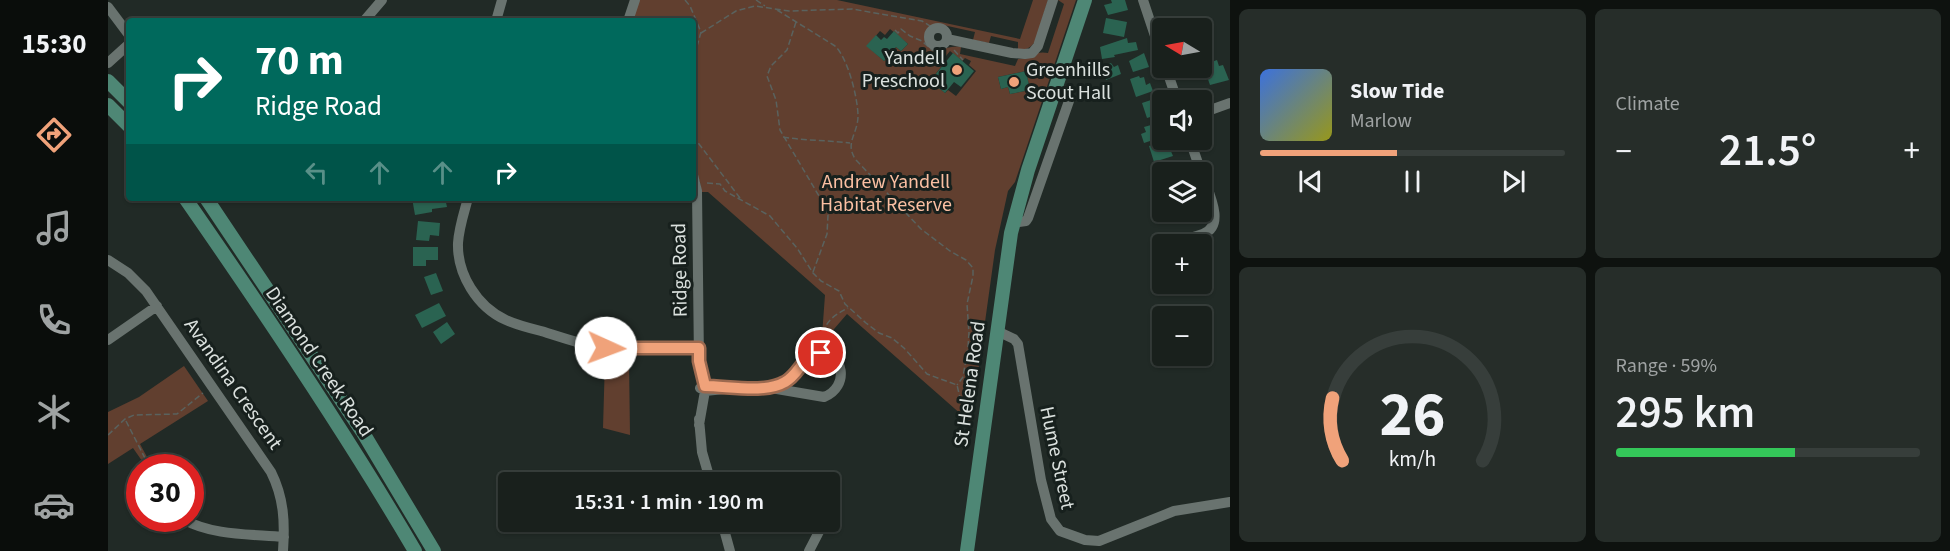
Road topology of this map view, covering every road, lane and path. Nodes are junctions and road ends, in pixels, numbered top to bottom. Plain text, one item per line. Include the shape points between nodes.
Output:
1 (382, 0) edge
2 (502, 0) edge
3 (635, 0) edge
4 (685, 0) edge
5 (756, 0) edge
6 (1053, 0) edge
7 (1085, 0) edge
8 (1143, 0) edge
9 (766, 6) junction
10 (108, 7) edge
11 (777, 10) junction
12 (367, 18) edge
13 (497, 18) edge
14 (629, 18) edge
15 (796, 21) junction
16 (1152, 27) edge
17 (934, 29) joint
18 (895, 30) dead end
19 (126, 31) edge
20 (701, 33) junction
21 (126, 47) edge
22 (696, 50) edge
23 (963, 60) dead end
24 (108, 63) edge
25 (108, 81) edge
26 (126, 99) edge
27 (1069, 101) dead end
28 (1230, 103) edge
29 (108, 105) edge
30 (1212, 109) edge
31 (126, 123) edge
32 (783, 136) junction
33 (696, 140) edge
34 (851, 143) junction
35 (696, 180) edge
36 (741, 198) junction
37 (187, 201) edge
38 (208, 201) edge
39 (467, 201) edge
40 (696, 201) edge
41 (1212, 205) edge
42 (1013, 223) junction
43 (1205, 234) edge
44 (108, 260) edge
45 (813, 273) junction
46 (157, 306) junction
47 (849, 307) junction
48 (997, 332) junction
49 (108, 340) edge
50 (822, 346) dead end
51 (699, 348) junction
52 (957, 385) junction
53 (703, 388) junction
54 (771, 388) junction
55 (204, 392) dead end
56 (125, 419) junction
57 (973, 420) dead end
58 (108, 435) edge
59 (143, 454) edge
60 (708, 472) edge
61 (1230, 501) edge
62 (204, 527) edge
63 (725, 532) edge
64 (819, 532) edge
65 (284, 537) junction
66 (283, 551) edge
67 (415, 551) edge
68 (434, 551) edge
69 (730, 551) edge
70 (809, 551) edge
71 (967, 551) edge

1 - 12 street
2 - 13 street
3 - 14 street
4 - 20 path
5 - 9 path
6 - 17 street via 1032,53 1012,53 946,39 943,30
7 - 42 main road, St Helena Road
8 - 16 street
9 - 11 path
9 - 20 path via 741,9
10 - 19 street
11 - 15 path
11 - 17 path via 852,9 922,21
15 - 32 path via 787,50 767,76
15 - 34 path via 842,54 858,115
18 - 23 path via 898,33 901,29 935,51 952,49
20 - 22 path
21 - 24 street
25 - 26 main road
27 - 42 street via 1028,219
28 - 30 street
29 - 31 main road
32 - 34 path
32 - 45 path via 828,215 827,234
33 - 36 path
34 - 52 path via 856,160 921,229 973,268 967,304 969,342 963,377
35 - 36 path via 718,183
36 - 45 path via 772,218
37 - 67 main road, Diamond Creek Road via 353,447
38 - 68 main road, Diamond Creek Road via 362,431
39 - 51 street via 459,236 460,260 474,292 498,316 595,346
40 - 51 street, Ridge Road
41 - 43 street via 1214,227
42 - 48 main road, St Helena Road
44 - 46 street, Avandina Crescent via 137,281
45 - 47 path via 839,291
46 - 49 street
46 - 65 street, Avandina Crescent via 271,472 283,504
47 - 50 path via 825,326
47 - 52 path via 904,348 927,374
48 - 61 street, Hume Street via 1018,344 1041,480 1052,519 1060,531 1098,541 1174,512
48 - 71 main road, St Helena Road
51 - 53 street, Ridge Road via 697,375
52 - 57 path via 963,410
53 - 54 street
53 - 60 street, Ridge Road via 697,404
54 - 54 street via 785,383 807,358 816,354 832,357 842,373 836,390 824,397
55 - 56 path via 177,414 139,413
56 - 58 path
56 - 59 path
62 - 65 street
63 - 69 street
64 - 70 street
65 - 66 street, Avandina Crescent

